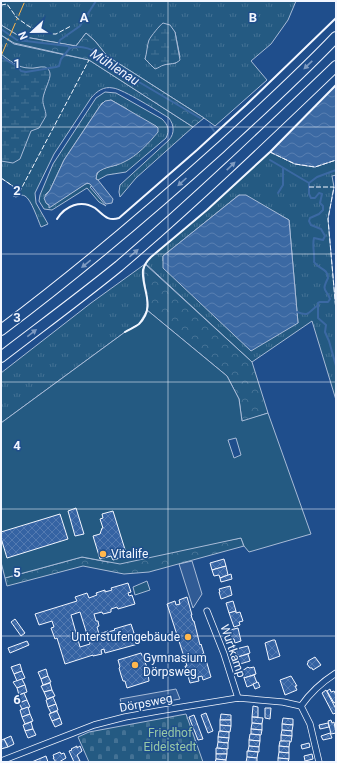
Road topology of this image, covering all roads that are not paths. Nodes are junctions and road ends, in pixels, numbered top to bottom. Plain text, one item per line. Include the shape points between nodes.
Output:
1 (336, 37) edge
2 (336, 66) edge
3 (1, 330) edge
4 (1, 357) edge
5 (207, 611) dead end
6 (336, 673) edge
7 (238, 698) junction
8 (300, 706) junction
9 (1, 760) edge
10 (319, 762) edge

1 -> 3 highway via 160,203 75,274
4 -> 2 highway via 117,267 155,234
5 - 7 street, Wurtkamp
6 - 8 street via 310,693
7 - 8 street, Dörpsweg
7 - 9 street, Dörpsweg via 125,717 94,725
8 - 10 street via 310,724

